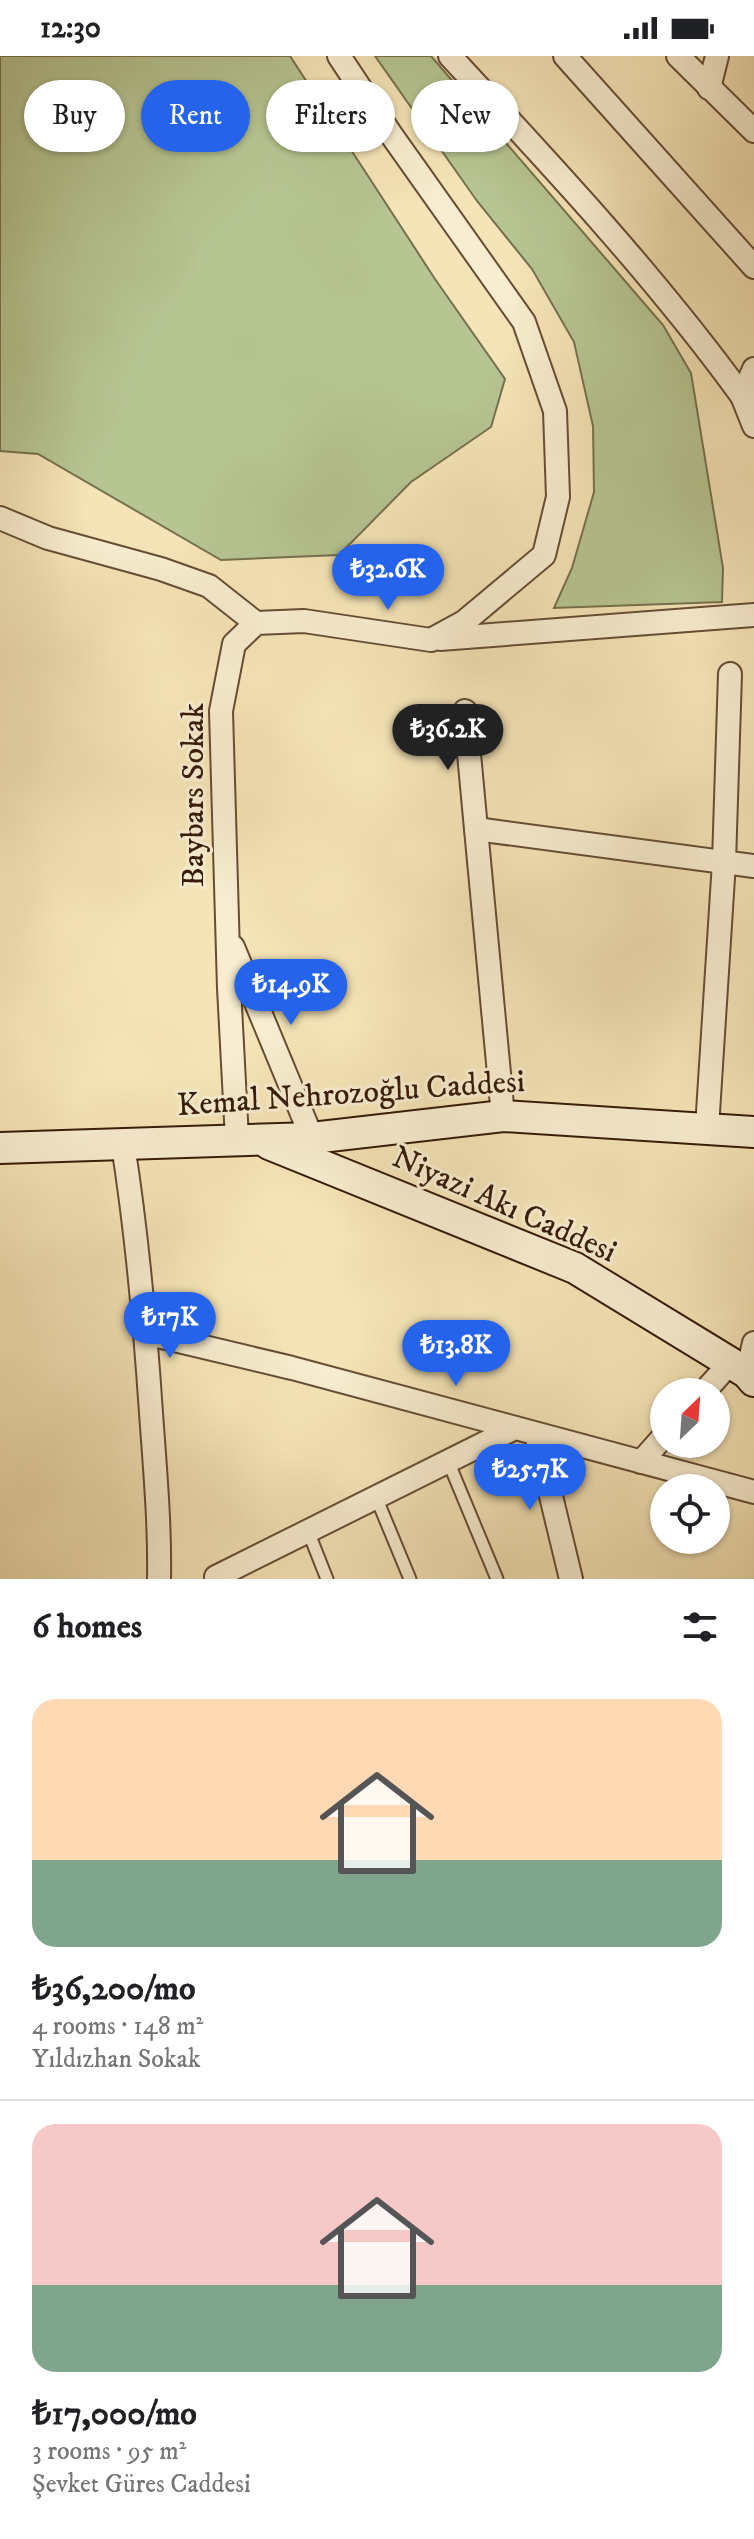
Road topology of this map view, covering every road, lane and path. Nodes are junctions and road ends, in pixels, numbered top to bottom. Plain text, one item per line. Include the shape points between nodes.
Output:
1 (339, 56) edge
2 (450, 56) edge
3 (565, 56) edge
4 (678, 56) edge
5 (717, 56) edge
6 (709, 88) junction
7 (754, 131) edge
8 (754, 267) edge
9 (754, 369) edge
10 (742, 396) junction
11 (754, 426) edge
12 (0, 518) edge
13 (754, 615) edge
14 (256, 623) junction
15 (431, 640) junction
16 (730, 674) dead end
17 (465, 711) dead end
18 (476, 829) junction
19 (724, 862) junction
20 (754, 866) edge
21 (227, 933) junction
22 (503, 1116) junction
23 (707, 1128) junction
24 (754, 1132) edge
25 (312, 1138) junction
26 (246, 1139) junction
27 (123, 1145) junction
28 (0, 1148) edge
29 (145, 1333) junction
30 (754, 1343) edge
31 (744, 1372) edge
32 (525, 1431) junction
33 (650, 1452) edge
34 (448, 1461) junction
35 (641, 1462) junction
36 (754, 1492) edge
37 (376, 1497) junction
38 (308, 1531) junction
39 (247, 1571) edge
40 (216, 1577) dead end
41 (159, 1579) edge
42 (327, 1579) edge
43 (410, 1579) edge
44 (497, 1579) edge
45 (571, 1579) edge

1 - 15 street via 524,322 555,411 558,497 544,555 464,622
2 - 10 street via 560,175
3 - 8 street
4 - 6 street
5 - 6 street
6 - 7 street
9 - 10 street
10 - 11 street
12 - 14 street via 48,538 209,586
13 - 15 street
14 - 15 street via 304,621
14 - 21 street, Baybars Sokak via 234,644 221,711
16 - 19 street
17 - 18 street
18 - 19 street
18 - 22 street
19 - 20 street
19 - 23 street
21 - 25 street
21 - 26 street, Baybars Sokak
22 - 23 street, Kemal Nehrozoğlu Caddesi
22 - 25 street, Kemal Nehrozoğlu Caddesi
23 - 24 street, Kemal Nehrozoğlu Caddesi
25 - 26 street, Kemal Nehrozoğlu Caddesi
26 - 27 street, Kemal Nehrozoğlu Caddesi
26 - 31 street, Niyazi Akı Caddesi via 575,1268
27 - 28 street, Kemal Nehrozoğlu Caddesi
27 - 29 street
29 - 32 street
29 - 41 street
30 - 31 street
32 - 34 street
32 - 35 street
32 - 45 street
33 - 35 street
34 - 37 street
34 - 44 lane
35 - 36 street
37 - 38 street
37 - 43 lane
38 - 39 street
38 - 42 lane
39 - 40 street

